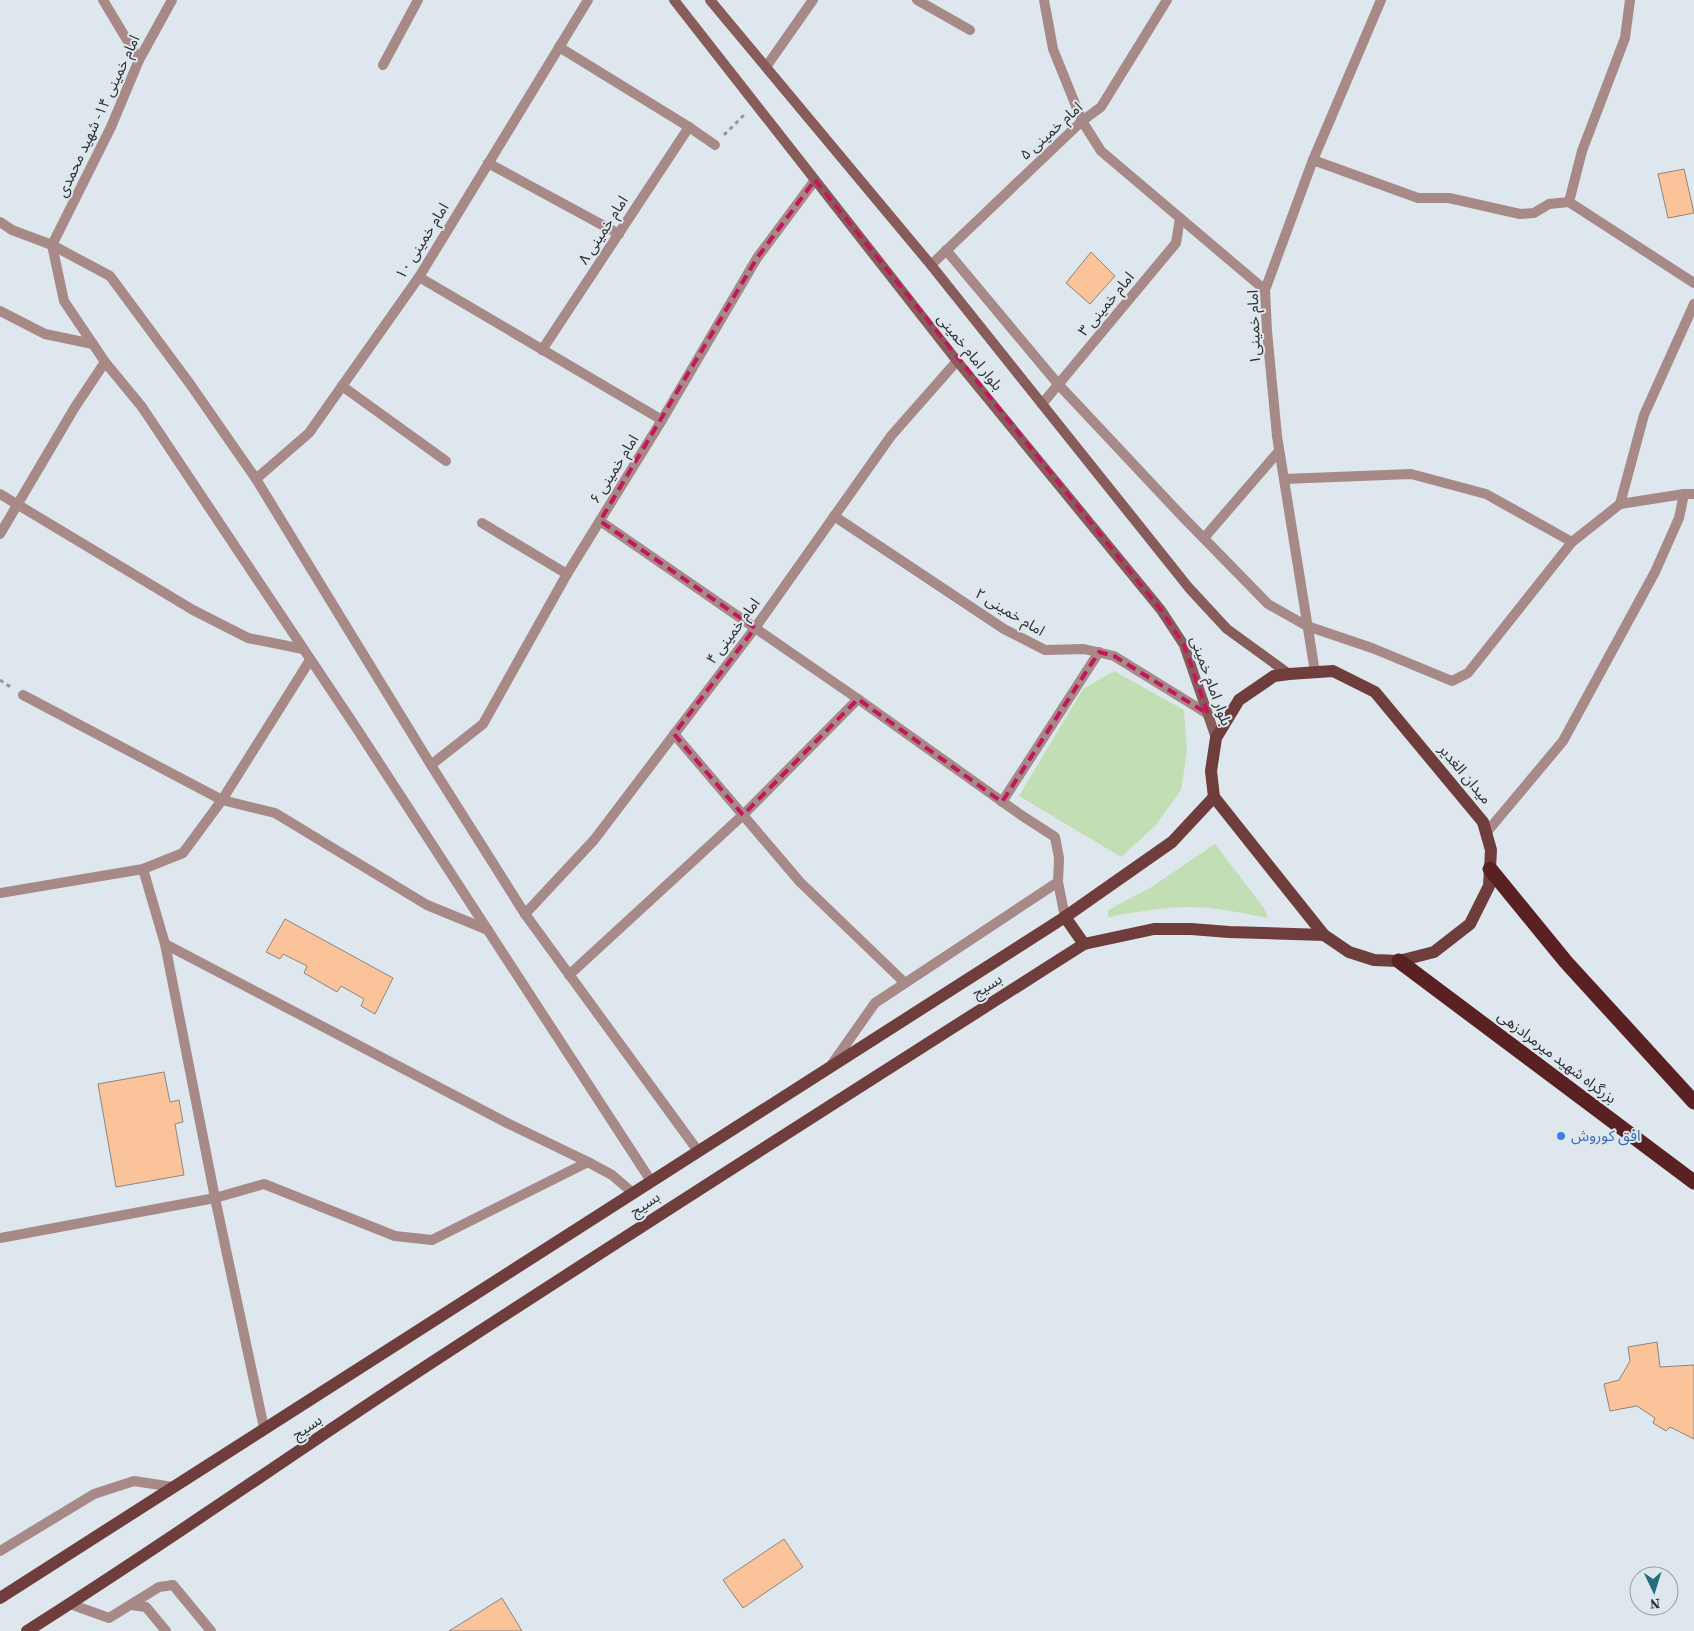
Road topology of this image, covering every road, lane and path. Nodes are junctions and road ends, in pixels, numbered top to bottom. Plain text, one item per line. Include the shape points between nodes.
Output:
1 (103, 0) edge
2 (172, 0) edge
3 (418, 0) edge
4 (588, 0) edge
5 (674, 0) edge
6 (710, 0) edge
7 (813, 0) edge
8 (917, 0) edge
9 (1044, 0) edge
10 (1167, 0) edge
11 (1381, 0) edge
12 (1630, 0) edge
13 (970, 30) dead end
14 (559, 47) junction
15 (139, 60) junction
16 (383, 65) dead end
17 (766, 67) junction
18 (755, 103) junction
19 (1082, 121) junction
20 (689, 127) junction
21 (715, 145) joint
22 (1313, 160) junction
23 (488, 163) junction
24 (815, 180) junction
25 (1569, 202) junction
26 (1180, 218) junction
27 (0, 222) edge
28 (618, 234) junction
29 (52, 245) junction
30 (946, 250) junction
31 (931, 265) junction
32 (419, 277) junction
33 (1694, 283) edge
34 (1265, 290) junction
35 (1694, 304) edge
36 (0, 311) edge
37 (93, 344) junction
38 (542, 350) junction
39 (958, 361) junction
40 (105, 362) junction
41 (1058, 384) junction
42 (342, 386) junction
43 (1042, 404) junction
44 (662, 420) junction
45 (1279, 451) junction
46 (446, 461) dead end
47 (256, 479) junction
48 (1284, 479) junction
49 (0, 494) edge
50 (1689, 494) edge
51 (17, 504) junction
52 (1620, 504) junction
53 (834, 516) junction
54 (600, 521) junction
55 (482, 523) dead end
56 (0, 534) edge
57 (1204, 538) junction
58 (1572, 542) junction
59 (567, 574) junction
60 (1308, 626) junction
61 (755, 628) junction
62 (303, 649) junction
63 (1099, 652) junction
64 (310, 660) junction
65 (1315, 672) junction
66 (1289, 674) junction
67 (23, 695) dead end
68 (858, 699) junction
69 (1208, 714) junction
70 (674, 734) junction
71 (1216, 738) junction
72 (431, 765) junction
73 (1214, 797) junction
74 (222, 800) junction
75 (1002, 802) junction
76 (743, 815) junction
77 (1486, 833) junction
78 (1490, 868) junction
79 (143, 869) junction
80 (1058, 882) junction
81 (0, 893) edge
82 (525, 914) junction
83 (1066, 916) junction
84 (488, 930) junction
85 (1324, 935) junction
86 (165, 944) junction
87 (1084, 944) junction
88 (1400, 961) junction
89 (569, 975) junction
90 (905, 983) junction
91 (831, 1066) junction
92 (1692, 1094) edge
93 (698, 1151) junction
94 (588, 1162) junction
95 (651, 1181) junction
96 (1694, 1182) edge
97 (633, 1193) junction
98 (215, 1198) junction
99 (0, 1238) edge
100 (264, 1428) junction
101 (173, 1487) junction
102 (0, 1551) edge
103 (0, 1598) edge
104 (70, 1604) junction
105 (131, 1606) junction
106 (27, 1631) edge
107 (166, 1631) edge
108 (210, 1631) edge

1 - 15 street
2 - 15 street, امام خمینی ۱۴- شهید محمدی
3 - 16 street
4 - 14 street, امام خمینی ۱۰
5 - 18 main road, بلوار امام خمینی
6 - 17 main road, بلوار امام خمینی
7 - 17 street
8 - 13 street
9 - 19 street via 1053,48
10 - 19 street, امام خمینی ۵ via 1101,107
11 - 22 street, امام خمینی۱
12 - 25 street via 1625,38 1582,151
14 - 20 street
14 - 23 street, امام خمینی ۱۰
15 - 29 street, امام خمینی ۱۴- شهید محمدی
17 - 31 main road, بلوار امام خمینی
18 - 21 path
18 - 24 main road, بلوار امام خمینی
19 - 26 street via 1101,151
19 - 30 street, امام خمینی ۵
20 - 21 street
20 - 28 street, امام خمینی ۸
22 - 25 street via 1418,198 1448,198 1520,214 1534,213 1549,204
22 - 34 street, امام خمینی۱
23 - 28 street
23 - 32 street, امام خمینی ۱۰
24 - 39 main road, بلوار امام خمینی
24 - 44 street, امام خمینی ۶ via 756,258
25 - 33 street
26 - 34 street
26 - 41 street, امام خمینی ۳ via 1176,243
27 - 29 street
28 - 38 street, امام خمینی ۸
29 - 37 street via 64,300
29 - 47 street via 110,276
30 - 31 street, امام خمینی ۵
30 - 41 street
31 - 43 main road, بلوار امام خمینی
32 - 38 street
32 - 42 street, امام خمینی ۱۰
34 - 45 street, امام خمینی۱
35 - 52 street via 1644,415
36 - 37 street via 45,334
37 - 40 street
38 - 44 street
39 - 53 street, امام خمینی ۴ via 891,436
39 - 69 main road, بلوار امام خمینی via 1161,610 1184,645
40 - 51 street
40 - 62 street via 142,407
41 - 43 street, امام خمینی ۳
41 - 57 street
42 - 46 street
42 - 47 street, امام خمینی ۱۰ via 309,433
43 - 66 main road, بلوار امام خمینی via 1189,588 1228,629
44 - 54 street, امام خمینی ۶
45 - 48 street, امام خمینی۱
45 - 57 street
47 - 72 street
48 - 58 street via 1411,474 1486,494
48 - 60 street, امام خمینی۱
49 - 51 street
50 - 52 street
50 - 77 street via 1655,572 1563,741
51 - 56 street
51 - 62 street via 224,626 248,638
52 - 58 street
53 - 61 street, امام خمینی ۴
53 - 63 street, امام خمینی ۲ via 1012,633 1045,650
54 - 59 street, امام خمینی ۶
54 - 61 street
55 - 59 street
57 - 60 street via 1268,604
58 - 60 street via 1468,673 1452,681
59 - 72 street, امام خمینی ۶ via 483,724
60 - 65 street, امام خمینی۱
61 - 68 street
61 - 70 street, امام خمینی ۴
62 - 64 street
63 - 69 street, امام خمینی ۲ via 1114,656
63 - 75 street
64 - 74 street
64 - 84 street
65 - 66 main road, میدان الغدیر
65 - 77 main road, میدان الغدیر via 1333,671 1375,692 1483,822
66 - 71 main road, میدان الغدیر via 1274,676 1238,700
67 - 74 street
68 - 75 street
68 - 76 street
69 - 71 main road, بلوار امام خمینی
70 - 76 street
70 - 82 street, امام خمینی ۴ via 594,840
71 - 73 main road, میدان الغدیر via 1211,771
72 - 82 street
73 - 83 main road, بسیج via 1172,842
73 - 85 main road, میدان الغدیر
74 - 79 street via 183,853
74 - 84 street via 275,814 427,906
75 - 80 street via 1055,837 1059,858
76 - 89 street
76 - 90 street via 800,882
77 - 78 main road, میدان الغدیر via 1491,850
78 - 88 main road, میدان الغدیر via 1489,886 1470,924 1434,952
78 - 92 highway via 1566,962
79 - 81 street
79 - 86 street
80 - 83 street
80 - 90 street
82 - 89 street
83 - 87 main road
83 - 91 main road, بسیج
84 - 95 street
85 - 87 main road, بسیج via 1154,929
85 - 88 main road, میدان الغدیر via 1349,952 1374,960
86 - 94 street
86 - 98 street
87 - 104 main road, بسیج via 715,1178
88 - 96 highway, بزرگراه شهید میرمرادزهی
89 - 93 street
90 - 91 street via 875,1003
91 - 93 main road, بسیج
93 - 95 main road, بسیج
94 - 97 street via 612,1175
94 - 98 street via 432,1240 395,1236 264,1184
95 - 97 main road, بسیج
97 - 100 main road, بسیج
98 - 99 street
98 - 100 street
100 - 101 main road, بسیج
101 - 102 street via 134,1481 94,1494
101 - 103 main road, بسیج
104 - 105 street via 109,1618
104 - 106 main road, بسیج
105 - 107 street via 146,1607
105 - 108 street via 159,1587 173,1585

